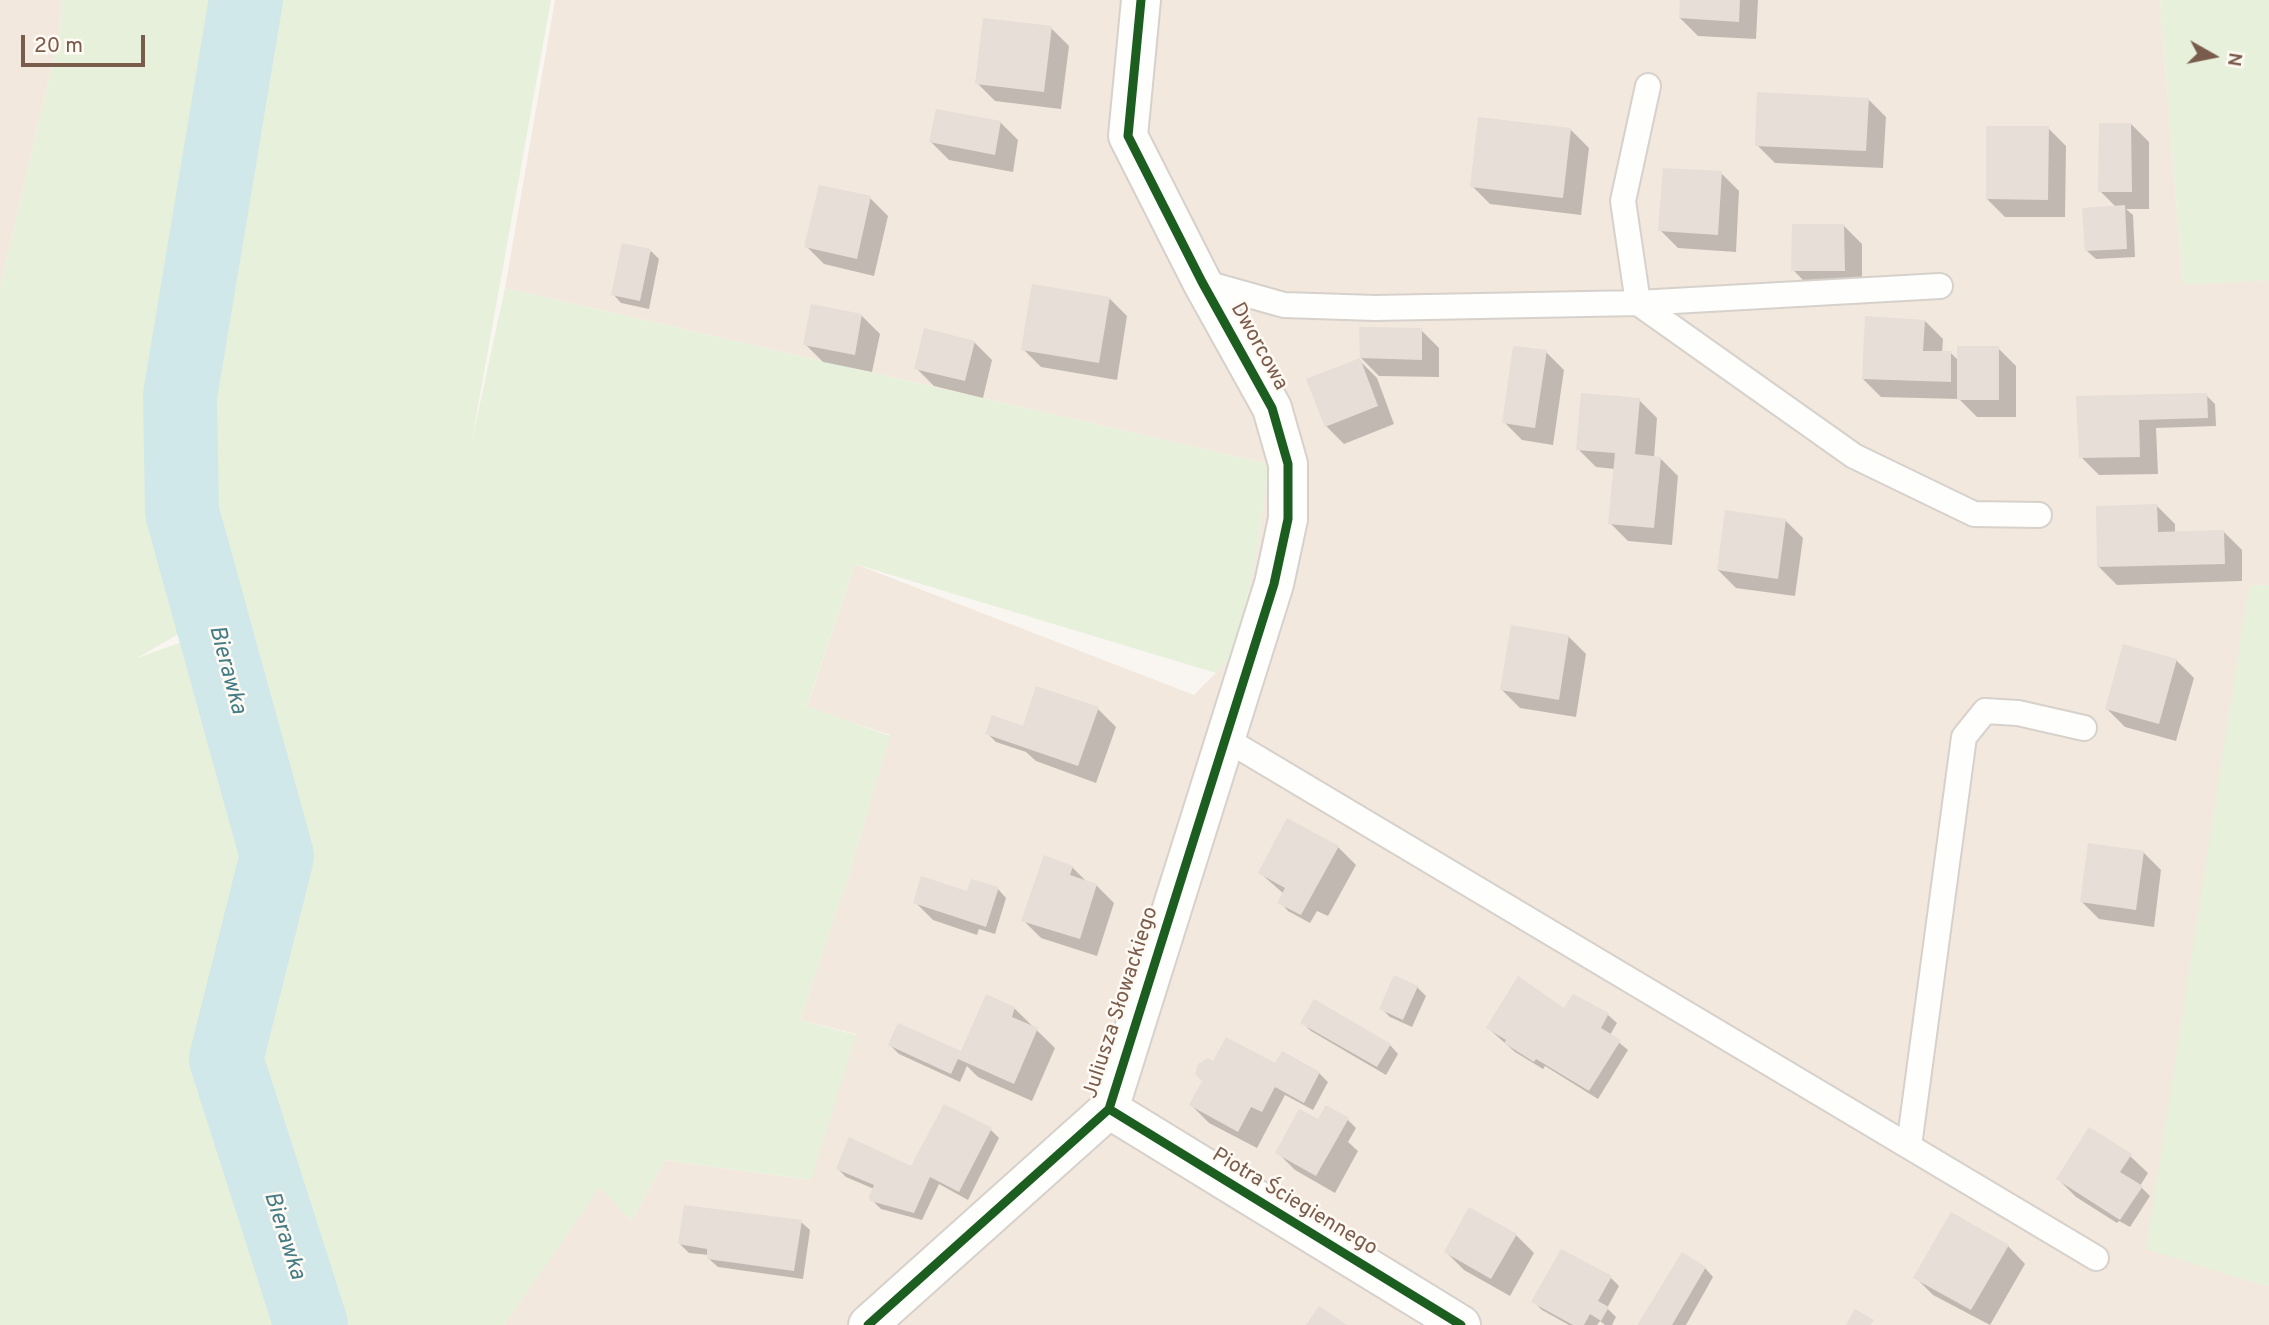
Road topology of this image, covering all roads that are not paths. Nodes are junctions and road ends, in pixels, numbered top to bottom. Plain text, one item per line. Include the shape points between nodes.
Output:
1 (1141, 0) edge
2 (1648, 86) dead end
3 (1202, 282) junction
4 (1940, 286) dead end
5 (1638, 303) junction
6 (2039, 515) dead end
7 (2084, 728) dead end
8 (1227, 730) junction
9 (1109, 1110) junction
10 (1909, 1146) junction
11 (2096, 1258) dead end
12 (868, 1325) edge
13 (1461, 1325) edge

1 - 3 street, Dworcowa via 1128,136
2 - 5 lane via 1623,201
3 - 5 lane via 1284,305 1375,308
3 - 8 street, Dworcowa via 1272,408 1289,464 1288,519 1277,571
4 - 5 lane
5 - 6 lane via 1854,456 1974,514
7 - 10 lane via 2018,713 1985,711 1964,737
8 - 9 street, Juliusza Słowackiego
8 - 10 lane
9 - 12 street, Juliusza Słowackiego
9 - 13 street, Piotra Ściegiennego
10 - 11 lane

